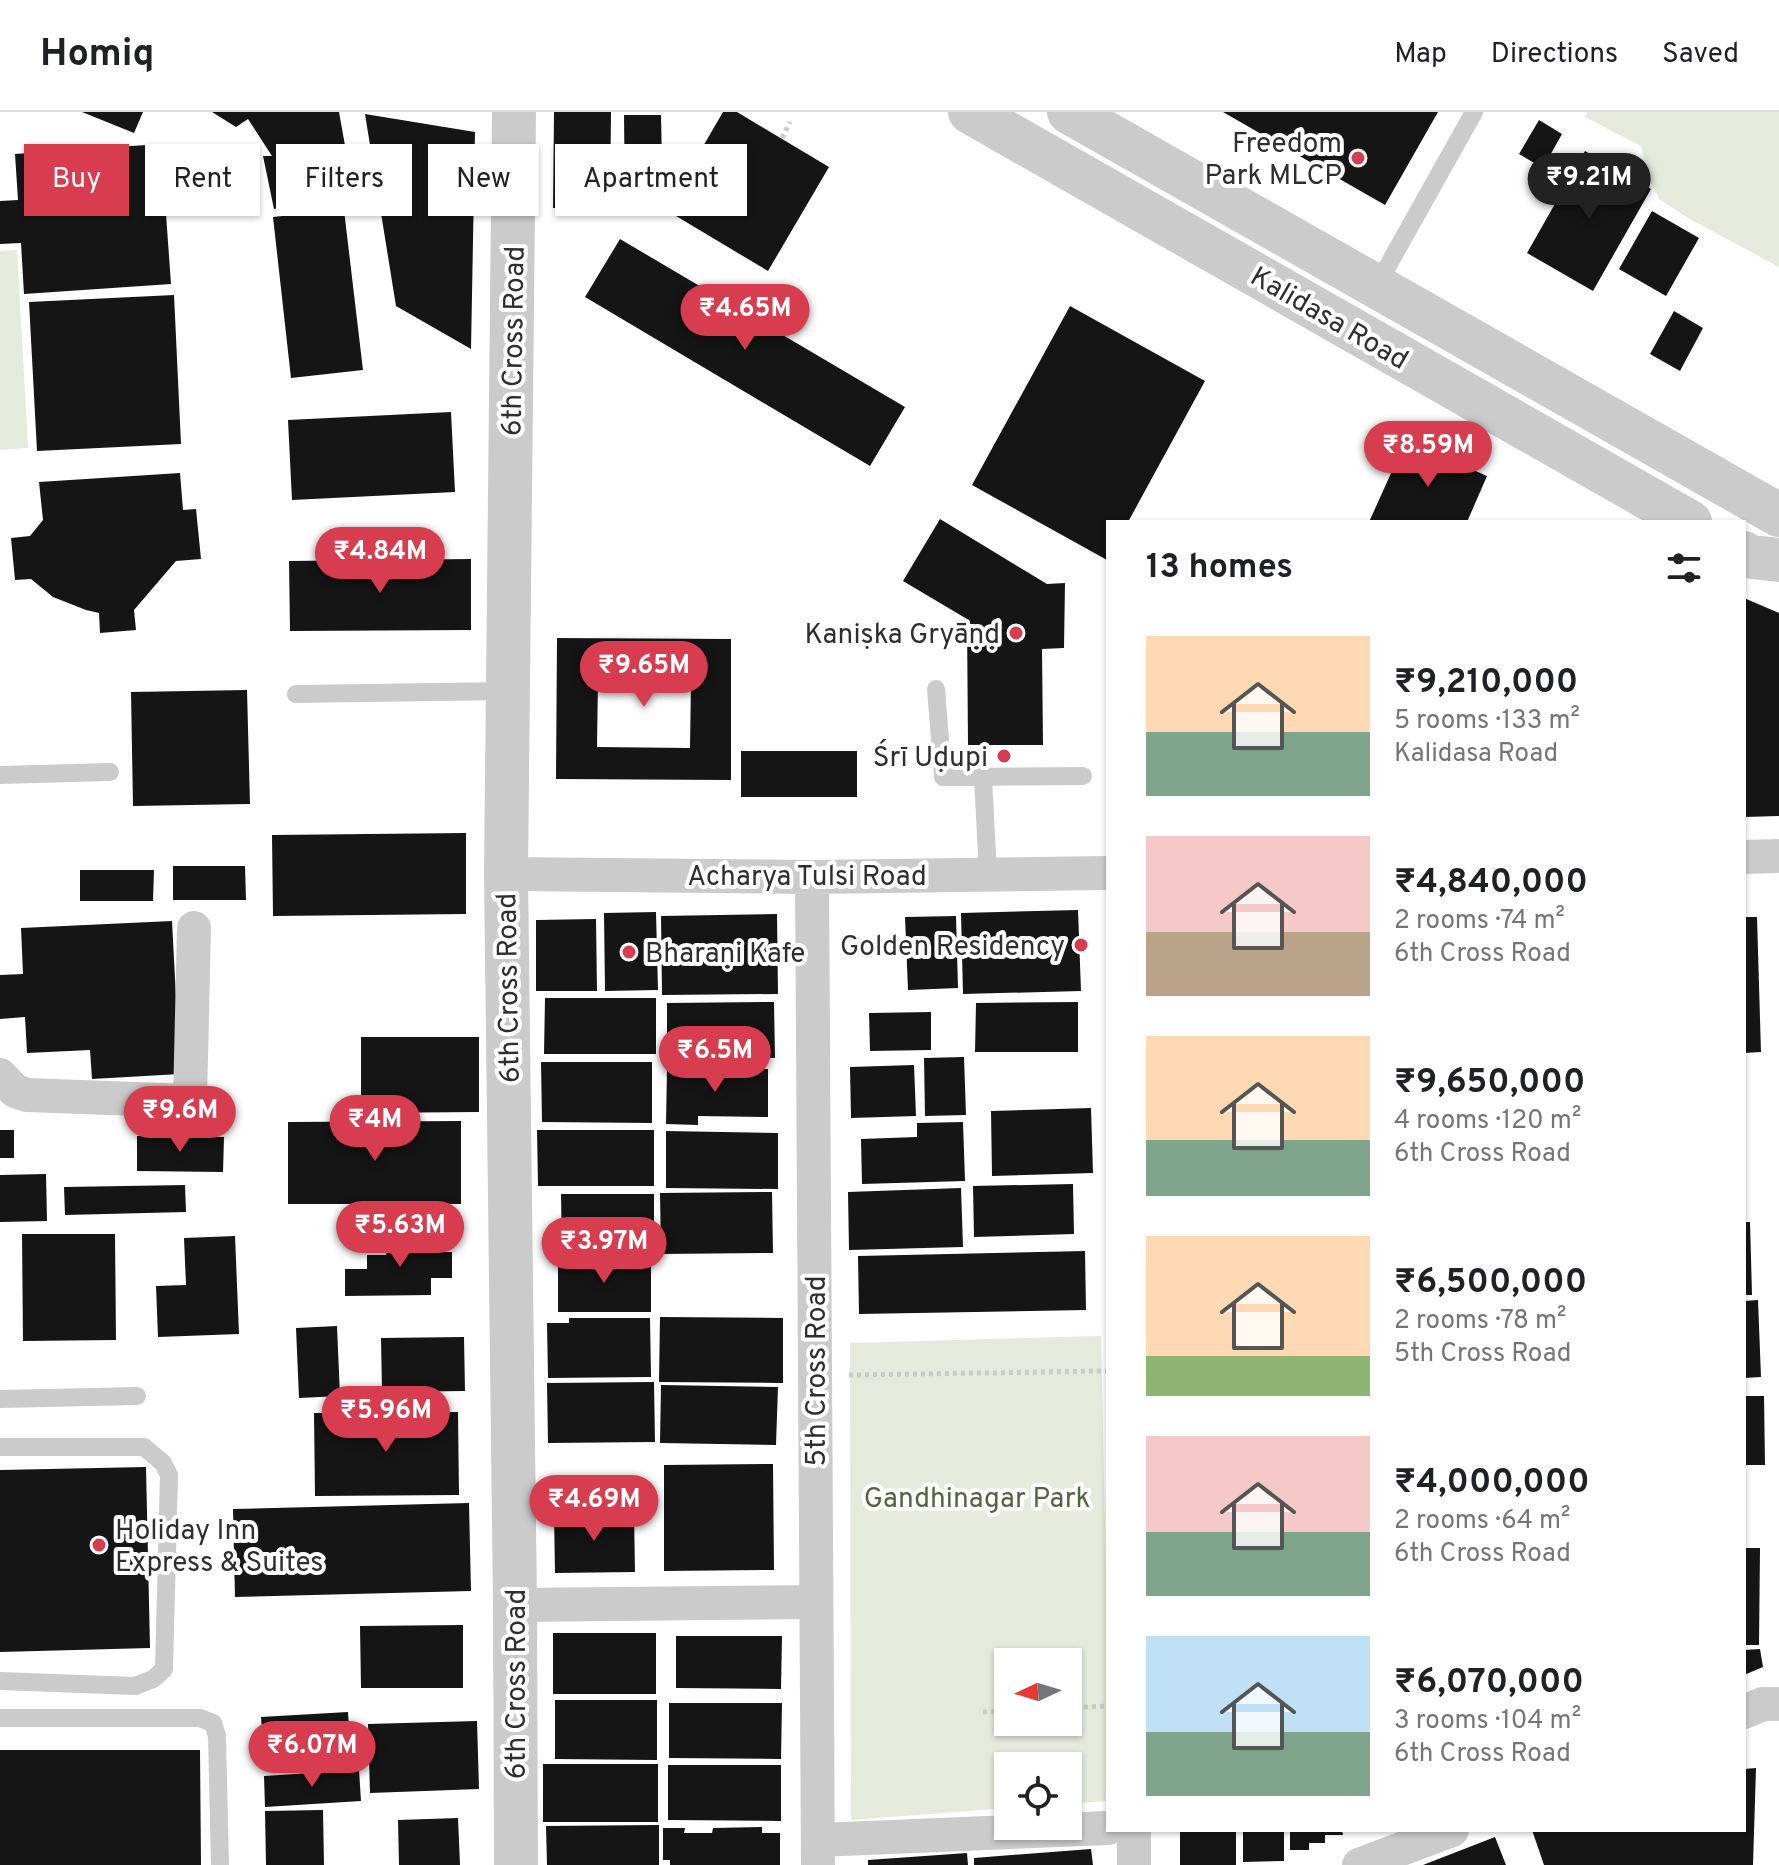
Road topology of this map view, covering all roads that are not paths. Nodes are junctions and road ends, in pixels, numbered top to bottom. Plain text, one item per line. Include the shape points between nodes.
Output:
1 (514, 112) edge
2 (970, 112) edge
3 (1069, 112) edge
4 (1474, 112) edge
5 (1359, 277) junction
6 (1318, 310) junction
7 (1779, 515) edge
8 (1686, 520) edge
9 (1746, 554) edge
10 (1779, 560) edge
11 (936, 689) dead end
12 (508, 691) junction
13 (296, 694) dead end
14 (110, 772) dead end
15 (0, 775) edge
16 (1083, 776) dead end
17 (983, 778) junction
18 (1779, 856) edge
19 (1746, 857) edge
20 (1106, 873) edge
21 (506, 874) junction
22 (988, 874) junction
23 (812, 877) junction
24 (194, 928) dead end
25 (0, 1075) edge
26 (137, 1396) dead end
27 (0, 1399) edge
28 (0, 1447) edge
29 (816, 1602) junction
30 (515, 1605) junction
31 (0, 1681) edge
32 (1779, 1704) edge
33 (1746, 1711) edge
34 (0, 1718) edge
35 (1106, 1828) edge
36 (1134, 1832) edge
37 (1447, 1832) edge
38 (818, 1853) edge
39 (220, 1865) edge
40 (516, 1865) edge
41 (1134, 1865) edge
42 (1359, 1865) edge

1 - 12 street, 6th Cross Road
2 - 6 street, Kalidasa Road
3 - 5 street, Kalidasa Road
4 - 5 lane
5 - 6 street
5 - 7 street, Kalidasa Road
6 - 8 street, Kalidasa Road
9 - 10 street
11 - 17 lane via 943,777
12 - 13 lane
12 - 21 street, 6th Cross Road
14 - 15 lane
16 - 17 lane
17 - 22 lane
18 - 19 street
20 - 22 street, Acharya Tulsi Road
21 - 23 street, Acharya Tulsi Road
21 - 30 street, 6th Cross Road
22 - 23 street, Acharya Tulsi Road
23 - 29 street, 5th Cross Road
24 - 25 street via 190,1101 27,1095
26 - 27 lane
28 - 31 lane via 144,1447 169,1475 164,1669 135,1686
29 - 30 street
29 - 38 street, 5th Cross Road
30 - 40 street, 6th Cross Road
32 - 33 street
34 - 39 lane via 200,1718 213,1723
35 - 38 street
36 - 41 street
37 - 42 street

